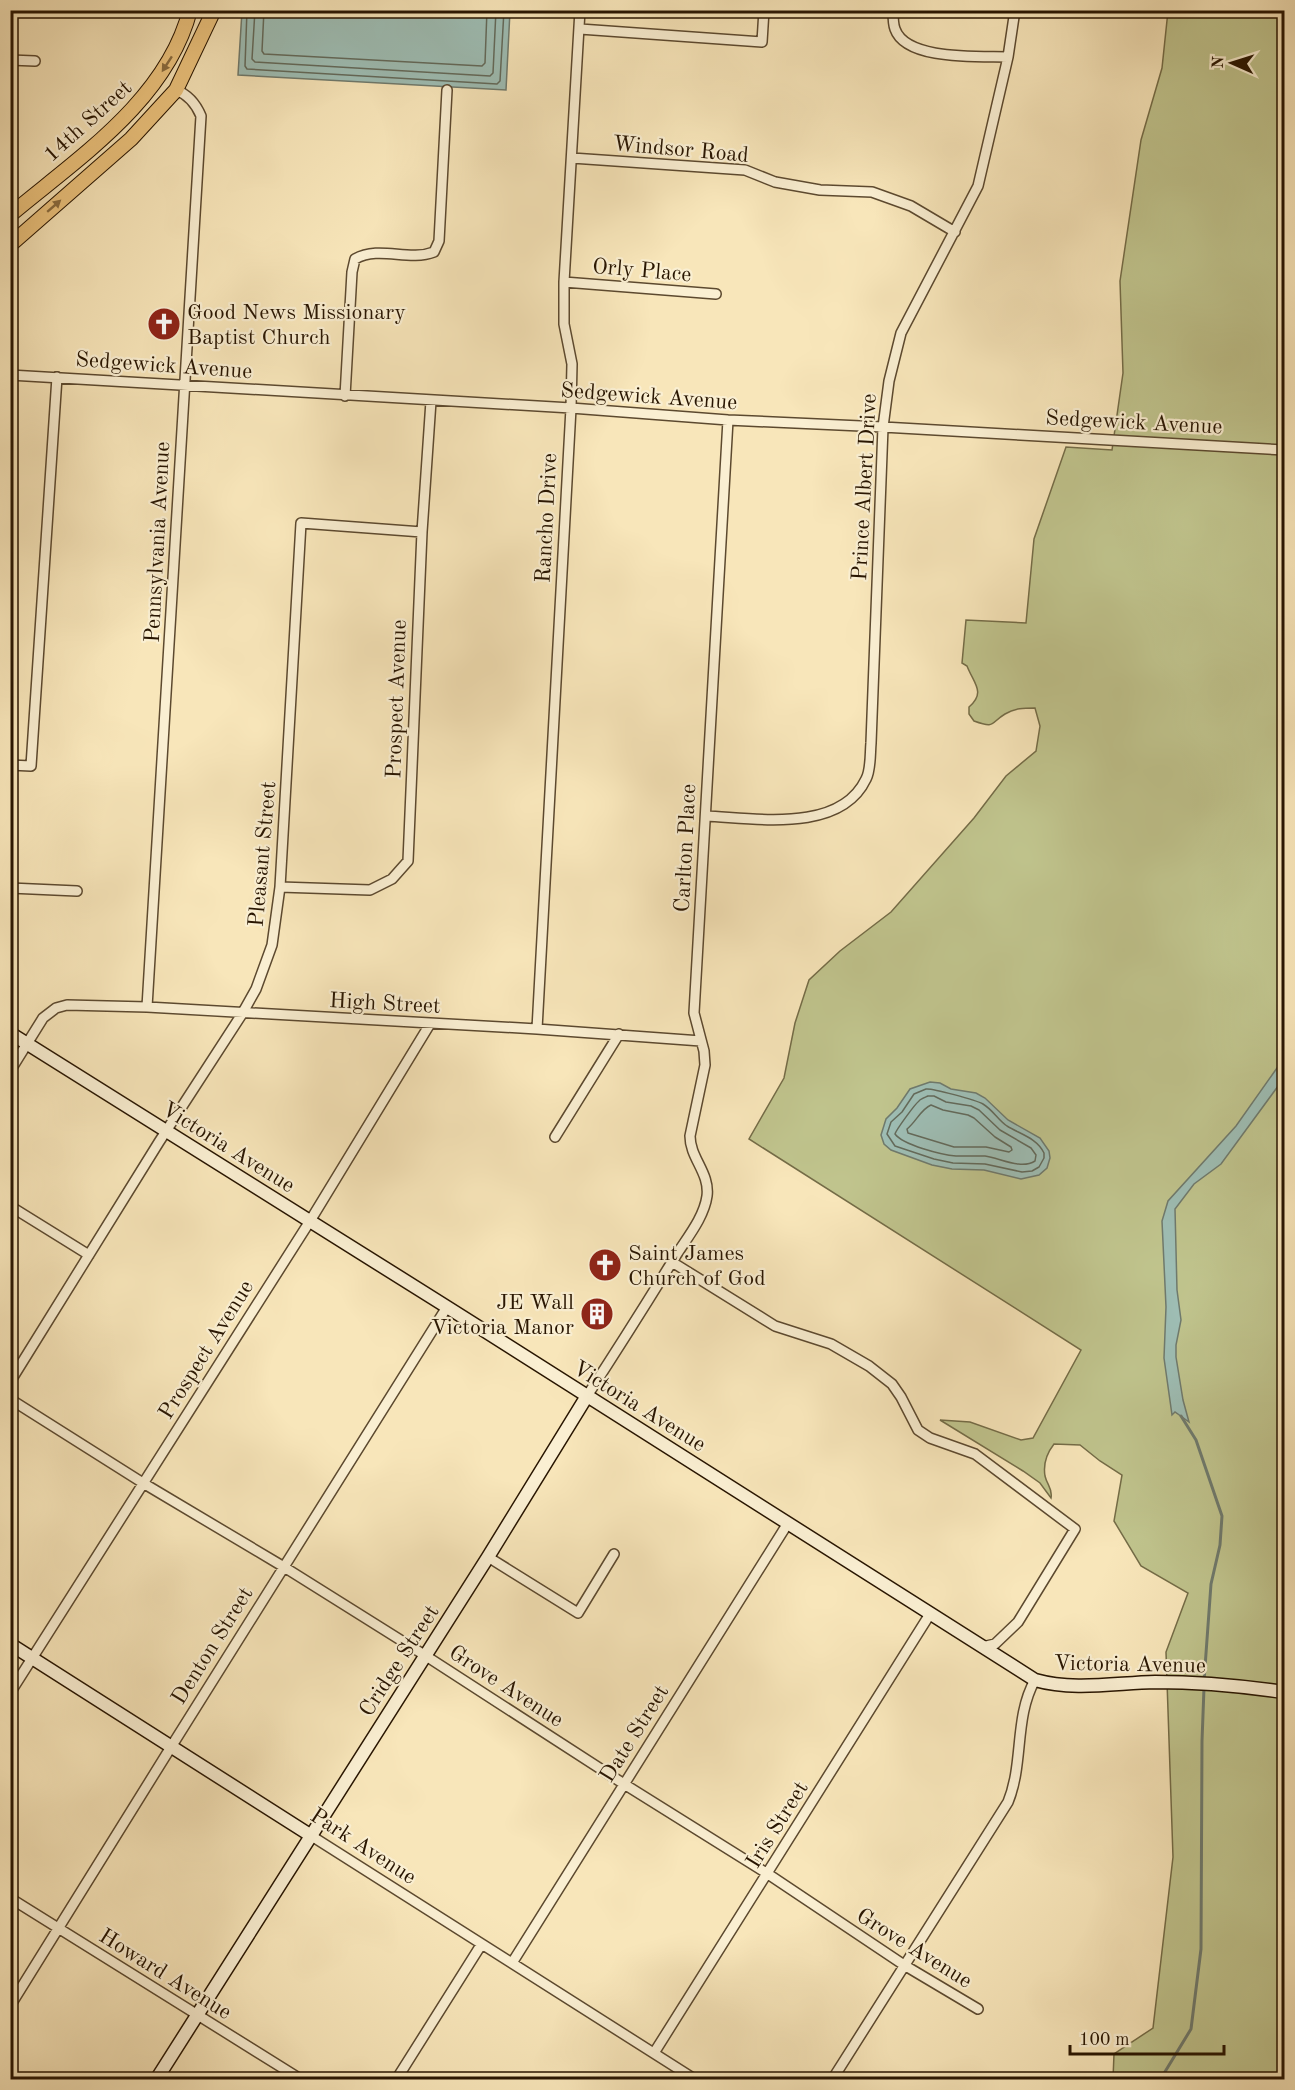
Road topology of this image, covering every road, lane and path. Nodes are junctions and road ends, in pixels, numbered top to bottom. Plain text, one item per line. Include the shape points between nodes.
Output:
1 (190, 10) edge
2 (214, 10) edge
3 (580, 10) edge
4 (764, 10) edge
5 (893, 10) edge
6 (1015, 10) edge
7 (579, 29) junction
8 (1008, 57) junction
9 (10, 60) edge
10 (35, 62) dead end
11 (176, 90) junction
12 (447, 90) dead end
13 (572, 158) junction
14 (10, 215) edge
15 (954, 232) junction
16 (10, 245) edge
17 (564, 282) junction
18 (716, 294) dead end
19 (10, 375) edge
20 (57, 377) junction
21 (185, 385) junction
22 (345, 396) junction
23 (431, 401) junction
24 (571, 408) junction
25 (728, 420) junction
26 (884, 427) junction
27 (1284, 450) edge
28 (422, 532) junction
29 (10, 765) edge
30 (706, 816) junction
31 (280, 887) junction
32 (10, 888) edge
33 (77, 891) dead end
34 (147, 1007) junction
35 (242, 1014) junction
36 (430, 1024) junction
37 (537, 1029) junction
38 (10, 1033) edge
39 (619, 1034) junction
40 (701, 1041) junction
41 (28, 1044) junction
42 (10, 1071) edge
43 (166, 1131) junction
44 (555, 1137) dead end
45 (10, 1206) edge
46 (310, 1221) junction
47 (89, 1255) junction
48 (672, 1262) junction
49 (447, 1307) junction
50 (10, 1382) edge
51 (587, 1396) junction
52 (10, 1399) edge
53 (143, 1483) junction
54 (788, 1523) junction
55 (614, 1554) dead end
56 (488, 1557) junction
57 (284, 1567) junction
58 (930, 1614) junction
59 (10, 1644) edge
60 (982, 1647) junction
61 (426, 1656) junction
62 (32, 1658) junction
63 (1035, 1680) junction
64 (1284, 1692) edge
65 (10, 1693) edge
66 (171, 1747) junction
67 (624, 1784) junction
68 (310, 1835) junction
69 (768, 1874) junction
70 (10, 1898) edge
71 (58, 1928) junction
72 (481, 1945) junction
73 (512, 1963) junction
74 (904, 1965) junction
75 (10, 2006) edge
76 (978, 2009) dead end
77 (197, 2015) junction
78 (654, 2053) junction
79 (156, 2079) edge
80 (302, 2079) edge
81 (396, 2079) edge
82 (696, 2079) edge
83 (832, 2079) edge

1 -> 14 main road, 14th Street via 174,53 149,91 116,125
2 - 11 main road, 14th Street
3 - 7 street, Rancho Drive
4 - 7 street via 762,42
5 - 8 street via 895,30 907,44 926,52
6 - 8 street, Prince Albert Drive
7 - 13 street, Rancho Drive
8 - 15 street, Prince Albert Drive via 978,186
9 - 10 street
16 -> 11 main road, 14th Street via 131,139
11 - 21 street, Pennsylvania Avenue via 196,104 201,116
12 - 22 street via 439,240 434,252 423,256 366,253 355,259
13 - 15 street, Windsor Road via 745,170 774,182 820,190 872,192 911,206
13 - 17 street, Rancho Drive
15 - 26 street, Prince Albert Drive via 901,333 889,381
17 - 18 street, Orly Place
17 - 24 street, Rancho Drive via 564,324 572,364
19 - 20 street, Sedgewick Avenue
20 - 21 street, Sedgewick Avenue
20 - 29 street via 31,766
21 - 22 street, Sedgewick Avenue
21 - 34 street, Pennsylvania Avenue
22 - 23 street, Sedgewick Avenue
23 - 24 street, Sedgewick Avenue
23 - 28 street, Prospect Avenue
24 - 25 street, Sedgewick Avenue
24 - 37 street, Rancho Drive
25 - 26 street, Sedgewick Avenue
25 - 30 street, Carlton Place
26 - 27 street, Sedgewick Avenue
26 - 30 street, Prince Albert Drive via 867,779 853,797 831,812 798,820
28 - 31 street, Prospect Avenue via 408,861 392,879 370,890
28 - 31 street, Pleasant Street via 301,523
30 - 40 street, Carlton Place via 694,1013
31 - 35 street, Pleasant Street via 272,945
32 - 33 street
34 - 35 street, High Street
34 - 41 street, High Street via 56,1008 43,1018
35 - 36 street, High Street
35 - 43 street, Pleasant Street
36 - 37 street, High Street
36 - 46 street, Prospect Avenue
37 - 39 street, High Street
38 - 41 street, Victoria Avenue
39 - 40 street, High Street
39 - 44 street
40 - 48 street, Carlton Place via 705,1065 690,1146 703,1171 707,1194 696,1223
41 - 42 street
41 - 43 street, Victoria Avenue
43 - 46 street, Victoria Avenue
43 - 47 street, Pleasant Street
45 - 47 street
46 - 49 street, Victoria Avenue
46 - 53 street, Prospect Avenue
47 - 50 street, Pleasant Street
48 - 51 street, Cridge Street
48 - 60 street via 776,1326 831,1344 869,1366 892,1384 918,1430 975,1454 1075,1529 1018,1622 1004,1638
49 - 51 street, Victoria Avenue
49 - 57 street, Denton Street
51 - 54 street, Victoria Avenue
51 - 56 street, Cridge Street
52 - 53 street, Grove Avenue
53 - 57 street, Grove Avenue
53 - 62 street, Prospect Avenue
54 - 58 street, Victoria Avenue
54 - 67 street, Date Street
55 - 56 street via 579,1613
56 - 61 street, Cridge Street
57 - 61 street, Grove Avenue
57 - 66 street, Denton Street
58 - 60 street, Victoria Avenue
58 - 69 street, Iris Street
59 - 62 street, Park Avenue
60 - 63 street, Victoria Avenue
61 - 67 street, Grove Avenue
61 - 68 street, Cridge Street
62 - 65 street, Prospect Avenue
62 - 66 street, Park Avenue
63 - 64 street, Victoria Avenue via 1069,1687 1157,1682
63 - 74 street via 1026,1699 1008,1802
66 - 68 street, Park Avenue
66 - 71 street, Denton Street
67 - 69 street, Grove Avenue
67 - 73 street, Date Street
68 - 72 street, Park Avenue
68 - 77 street, Cridge Street
69 - 74 street, Grove Avenue
69 - 78 street, Iris Street
70 - 71 street, Howard Avenue
71 - 75 street, Denton Street
71 - 77 street, Howard Avenue
72 - 73 street, Park Avenue
72 - 81 street
73 - 78 street, Park Avenue
74 - 76 street, Grove Avenue
74 - 83 street
77 - 79 street, Cridge Street
77 - 80 street, Howard Avenue
78 - 82 street, Park Avenue

